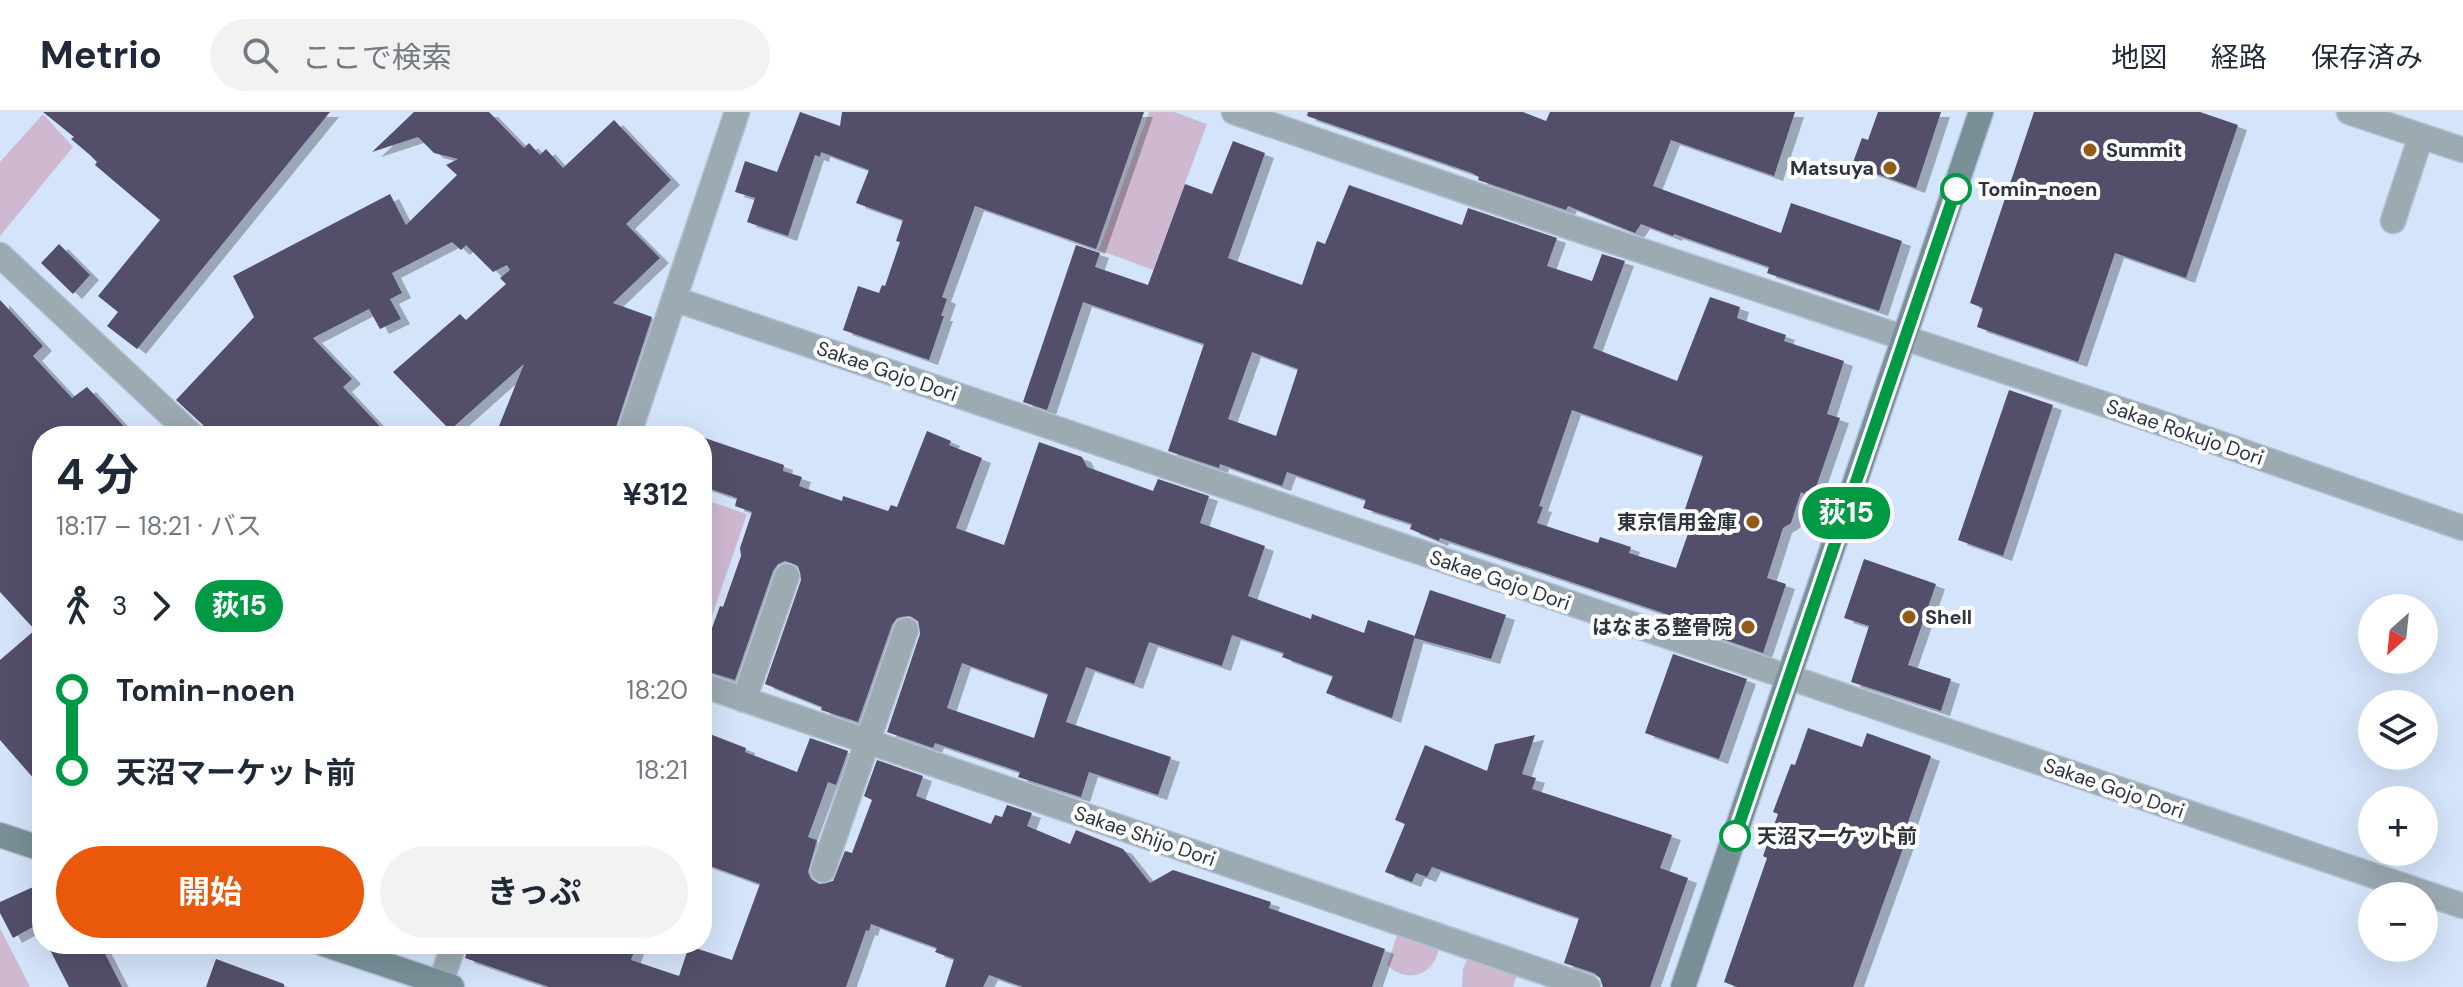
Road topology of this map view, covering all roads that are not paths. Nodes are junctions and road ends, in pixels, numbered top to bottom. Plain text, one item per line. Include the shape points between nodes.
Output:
1 (737, 112) edge
2 (1234, 112) edge
3 (1981, 112) edge
4 (2349, 112) edge
5 (2421, 136) junction
6 (2463, 150) edge
7 (2393, 221) dead end
8 (0, 255) edge
9 (674, 299) junction
10 (1907, 337) junction
11 (182, 426) edge
12 (631, 426) edge
13 (2463, 528) edge
14 (787, 576) dead end
15 (906, 630) dead end
16 (1789, 679) junction
17 (712, 689) edge
18 (744, 700) junction
19 (868, 741) junction
20 (0, 835) edge
21 (32, 846) edge
22 (823, 870) dead end
23 (2463, 906) edge
24 (353, 954) edge
25 (452, 954) edge
26 (444, 986) edge
27 (1588, 987) edge
28 (1683, 987) edge

1 - 9 street
2 - 10 street, Sakae Rokujo Dori
3 - 10 street
4 - 5 street
5 - 6 street
5 - 7 street
8 - 11 street
9 - 12 street
9 - 16 street, Sakae Gojo Dori
10 - 13 street, Sakae Rokujo Dori
10 - 16 street
14 - 18 street
15 - 19 street
16 - 23 street, Sakae Gojo Dori
16 - 28 street
17 - 18 street, Sakae Shijo Dori
18 - 19 street, Sakae Shijo Dori
19 - 22 street
19 - 27 street, Sakae Shijo Dori
20 - 21 street
24 - 26 street
25 - 26 street

